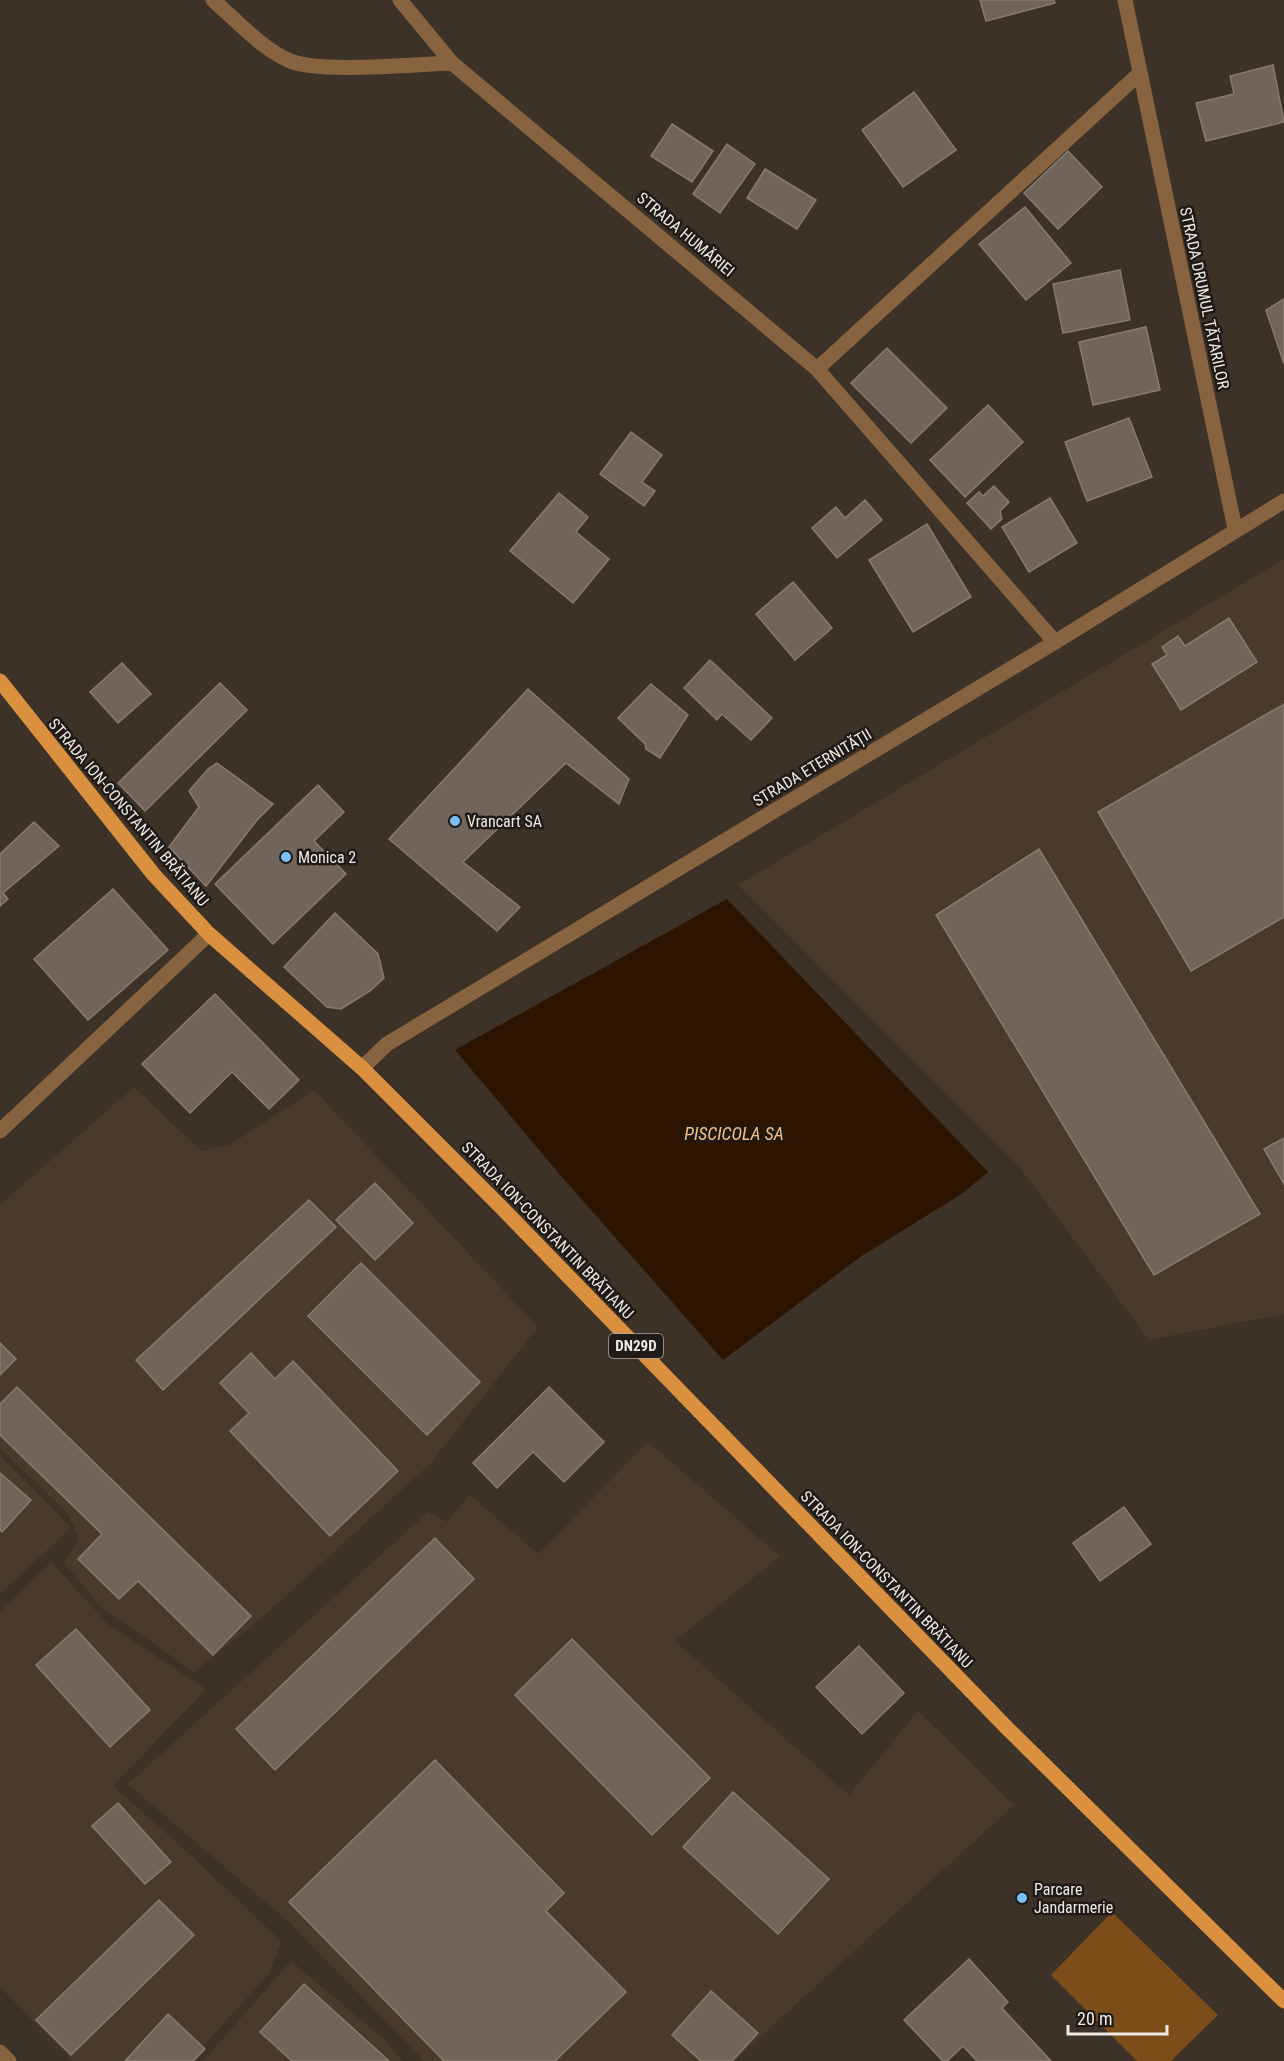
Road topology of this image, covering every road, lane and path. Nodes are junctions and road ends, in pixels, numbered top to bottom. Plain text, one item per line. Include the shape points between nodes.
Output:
1 (213, 0) edge
2 (400, 0) edge
3 (1125, 0) edge
4 (452, 63) junction
5 (1140, 73) junction
6 (818, 369) junction
7 (1284, 501) edge
8 (1235, 530) junction
9 (1055, 642) junction
10 (0, 681) edge
11 (209, 934) junction
12 (362, 1068) junction
13 (0, 1131) edge
14 (1284, 2001) edge
15 (0, 2052) edge
16 (9, 2061) edge

1 - 4 street via 290,61 322,66
2 - 4 street, STRADA HUMĂRIEI
3 - 5 street, STRADA DRUMUL TĂTARILOR
4 - 6 street, STRADA HUMĂRIEI
5 - 6 street
5 - 8 street, STRADA DRUMUL TĂTARILOR
6 - 9 street, STRADA HUMĂRIEI
7 - 8 street, STRADA ETERNITĂȚII
8 - 9 street, STRADA ETERNITĂȚII
9 - 12 street, STRADA ETERNITĂȚII via 387,1044
10 - 11 main road, STRADA ION-CONSTANTIN BRĂTIANU / DN29D via 154,875
11 - 12 main road, STRADA ION-CONSTANTIN BRĂTIANU / DN29D
11 - 13 street
12 - 14 main road, STRADA ION-CONSTANTIN BRĂTIANU / DN29D via 1007,1728
15 - 16 street

